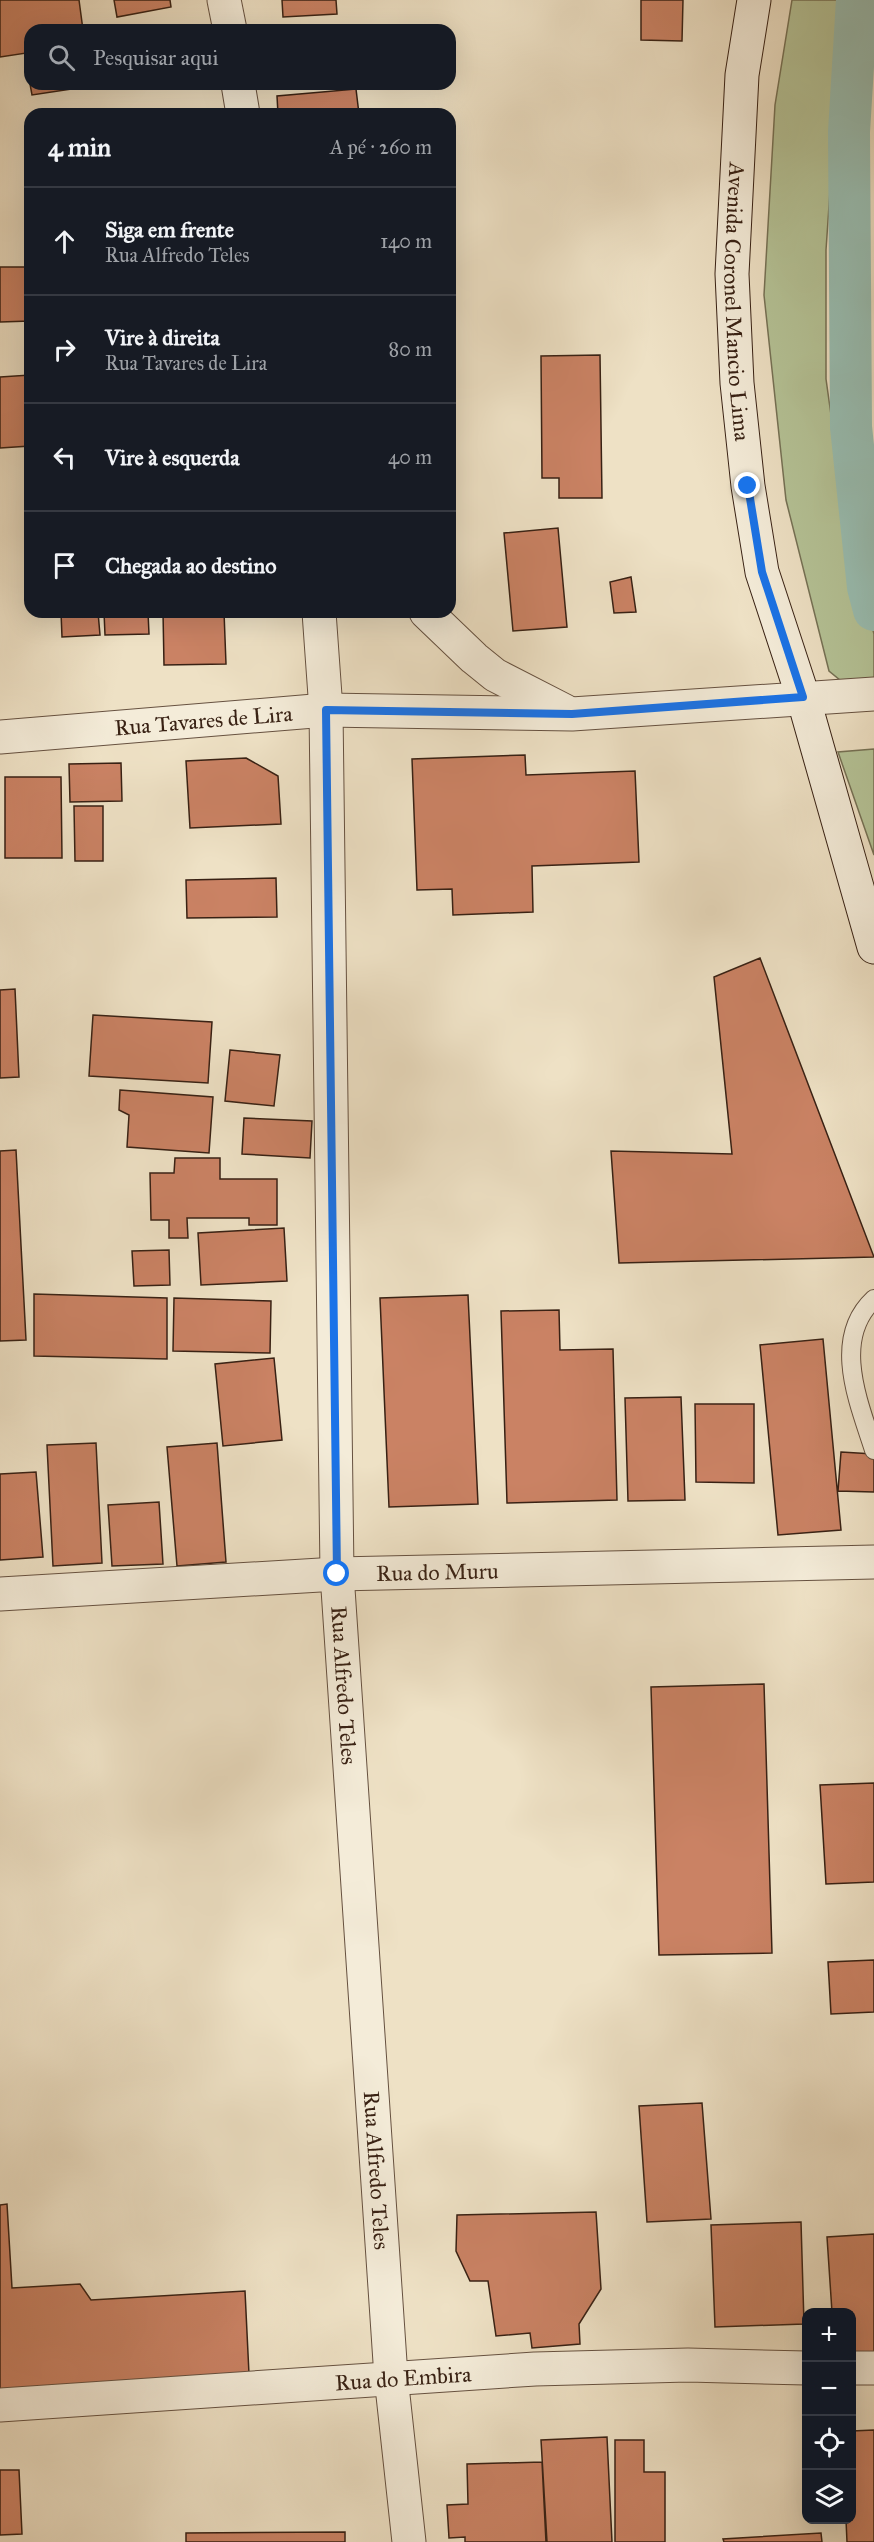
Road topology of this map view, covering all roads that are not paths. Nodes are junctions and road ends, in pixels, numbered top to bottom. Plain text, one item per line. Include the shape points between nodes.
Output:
1 (224, 0) edge
2 (754, 0) edge
3 (229, 24) edge
4 (239, 90) edge
5 (242, 108) edge
6 (319, 618) edge
7 (432, 618) edge
8 (874, 694) edge
9 (803, 697) junction
10 (326, 710) junction
11 (572, 714) junction
12 (0, 738) edge
13 (874, 947) edge
14 (874, 1299) edge
15 (874, 1450) edge
16 (874, 1562) edge
17 (337, 1574) junction
18 (0, 1594) edge
19 (802, 2368) edge
20 (856, 2368) edge
21 (874, 2368) edge
22 (391, 2377) junction
23 (0, 2405) edge
24 (409, 2542) edge

1 - 3 street
2 - 9 street, Avenida Coronel Mancio Lima via 742,75 735,174 732,274 737,383 762,572
4 - 5 street
6 - 10 street, Rua Alfredo Teles
7 - 11 street via 495,675
8 - 9 street, Rua Tavares de Lira
9 - 11 street, Rua Tavares de Lira
9 - 13 street, Avenida Coronel Mancio Lima
10 - 11 street, Rua Tavares de Lira
10 - 12 street, Rua Tavares de Lira
10 - 17 street, Rua Alfredo Teles
14 - 15 lane via 852,1336 852,1379
16 - 17 street, Rua do Muru
17 - 18 street, Rua do Muru
17 - 22 street, Rua Alfredo Teles
19 - 22 street, Rua do Embira via 535,2368
20 - 21 street
22 - 23 street, Rua do Embira
22 - 24 street, Rua Alfredo Teles

